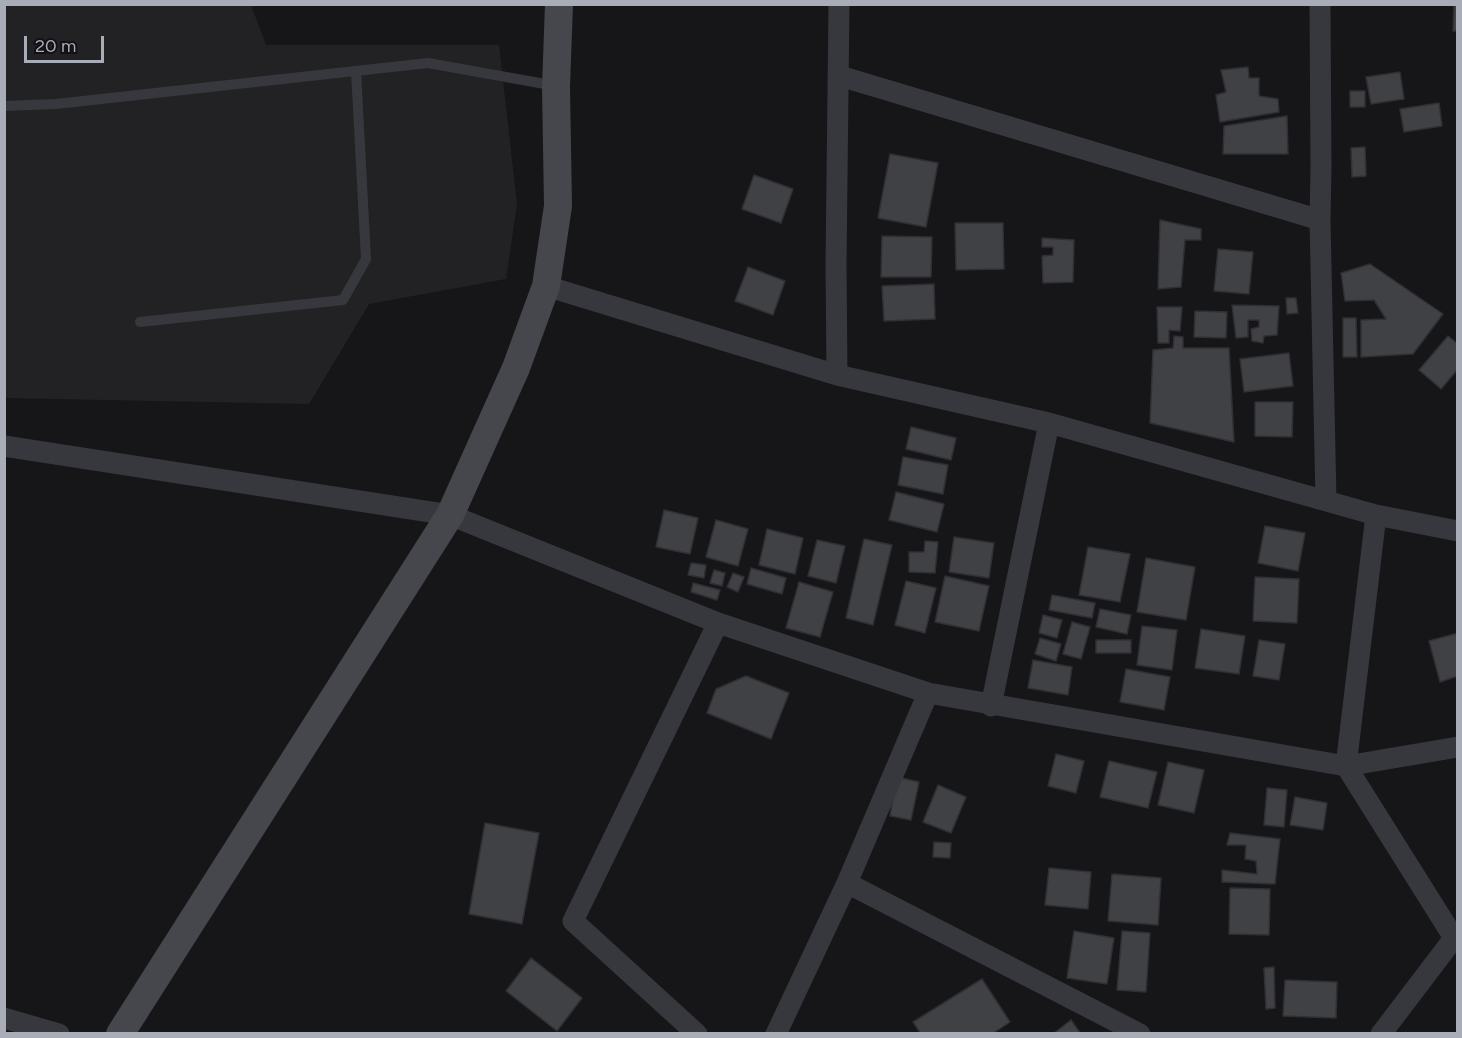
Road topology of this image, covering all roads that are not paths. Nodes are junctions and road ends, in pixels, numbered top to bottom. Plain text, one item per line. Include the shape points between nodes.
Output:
1 (559, 4) edge
2 (839, 4) edge
3 (1320, 4) edge
4 (356, 70) junction
5 (840, 76) junction
6 (556, 87) junction
7 (4, 106) edge
8 (1320, 220) junction
9 (546, 286) junction
10 (140, 322) dead end
11 (837, 375) junction
12 (1048, 423) junction
13 (4, 446) edge
14 (1326, 500) junction
15 (450, 515) junction
16 (1376, 515) junction
17 (1458, 531) edge
18 (718, 623) junction
19 (928, 693) junction
20 (991, 706) junction
21 (1458, 747) edge
22 (1347, 766) junction
23 (847, 883) junction
24 (1456, 940) edge
25 (4, 1018) edge
26 (31, 1030) edge
27 (59, 1034) edge
28 (120, 1034) edge
29 (697, 1034) edge
30 (776, 1034) edge
31 (1140, 1034) edge
32 (1381, 1034) edge

1 - 6 street
2 - 5 street
3 - 8 street
4 - 6 lane via 429,63
4 - 7 lane via 56,104
4 - 10 lane via 366,259 343,300
5 - 8 street
5 - 11 street
6 - 9 street via 558,206
8 - 14 street
9 - 11 street
9 - 15 street via 516,368
11 - 12 street
12 - 14 street
12 - 20 street
13 - 15 street
14 - 16 street
15 - 18 street
15 - 28 street
16 - 17 street
16 - 22 street
18 - 19 street
18 - 29 street via 573,921
19 - 20 street
19 - 23 street
20 - 22 street
21 - 22 street
22 - 24 street
23 - 30 street
23 - 31 street
24 - 32 street
25 - 26 street
26 - 27 street

